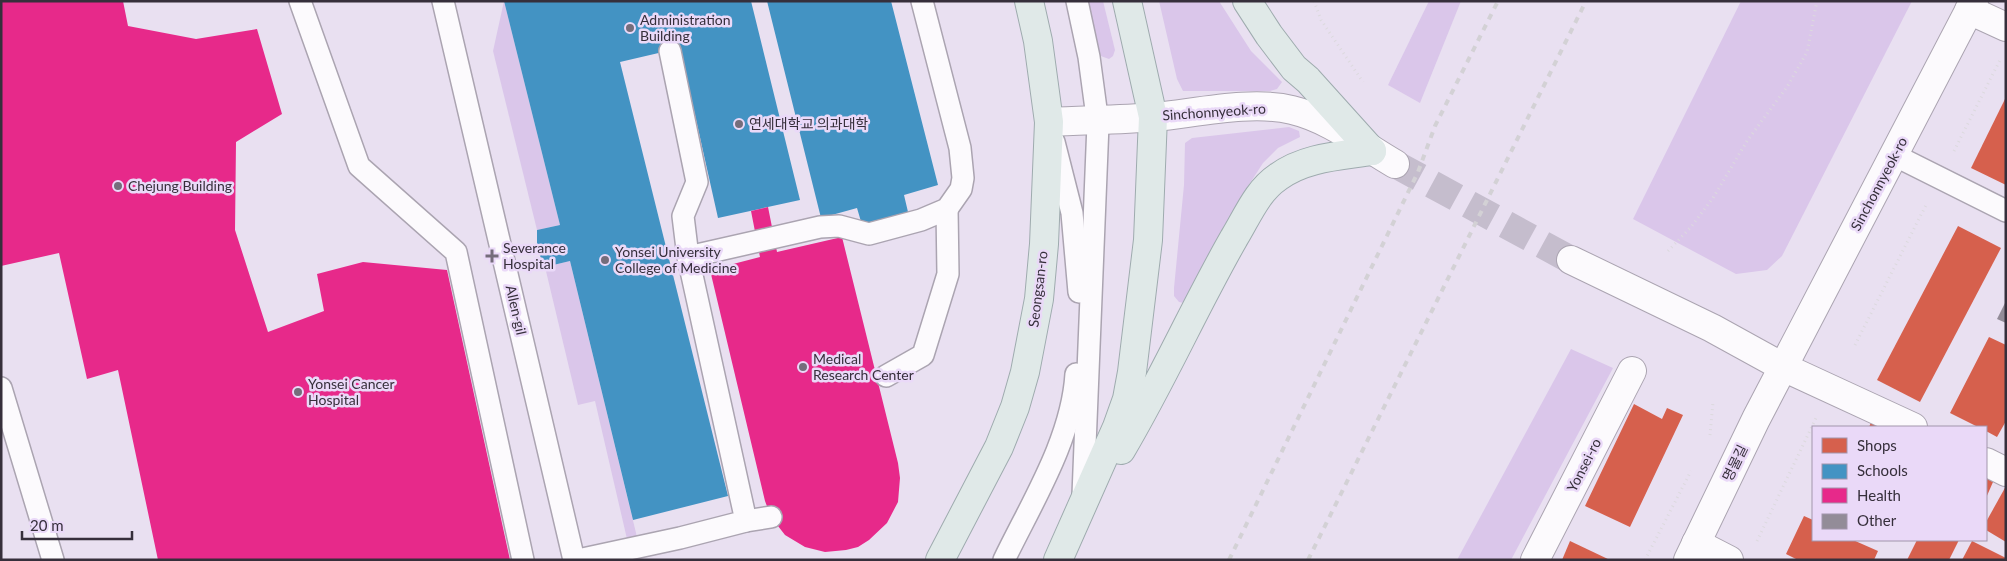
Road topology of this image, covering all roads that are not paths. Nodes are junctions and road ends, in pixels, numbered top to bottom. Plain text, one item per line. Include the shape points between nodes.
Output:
1 (300, 1) edge
2 (443, 1) edge
3 (922, 1) edge
4 (1029, 1) edge
5 (1077, 1) edge
6 (1127, 1) edge
7 (1248, 1) edge
8 (1263, 1) edge
9 (1971, 6) edge
10 (2006, 28) edge
11 (1269, 35) junction
12 (670, 50) dead end
13 (1153, 117) junction
14 (1097, 119) junction
15 (1049, 122) junction
16 (1894, 155) junction
17 (1384, 158) junction
18 (947, 209) junction
19 (2006, 211) edge
20 (688, 257) junction
21 (1571, 260) tunnel mouth
22 (1783, 367) junction
23 (1632, 371) dead end
24 (886, 376) dead end
25 (1, 388) edge
26 (1911, 426) edge
27 (1987, 462) edge
28 (2006, 472) edge
29 (1082, 505) junction
30 (771, 516) dead end
31 (746, 521) junction
32 (1692, 552) edge
33 (54, 560) edge
34 (523, 560) edge
35 (576, 560) edge
36 (940, 560) edge
37 (1004, 560) edge
38 (1058, 560) edge
39 (1535, 560) edge
40 (1729, 560) edge

1 - 34 lane via 360,166 456,252
2 - 35 lane, Allen-gil
3 - 18 lane via 960,148 961,188
4 - 15 main road, Seongsan-ro
5 - 14 lane
6 - 13 main road
7 - 11 main road
8 - 11 main road
9 - 10 main road
9 - 16 main road, Sinchonnyeok-ro
11 - 17 main road via 1294,68
12 - 20 lane via 697,182 683,216
13 - 14 main road, Sinchonnyeok-ro
13 - 17 main road, Sinchonnyeok-ro via 1235,108 1291,109 1330,124
13 - 29 main road via 1148,240 1132,372 1118,426
14 - 15 main road, Sinchonnyeok-ro
14 - 29 lane
15 - 36 main road, Seongsan-ro via 1039,299 1025,372 999,447
15 - 37 lane via 1072,213 1077,258 1080,301 1074,391 1063,436
16 - 19 lane
16 - 22 main road, Sinchonnyeok-ro
17 - 38 main road via 1319,159 1294,167 1265,187 1212,278 1144,411
18 - 20 lane via 921,220 869,234 839,226 820,227
18 - 24 lane via 948,274 924,355
20 - 31 lane
21 - 22 main road via 1712,328
22 - 26 main road
22 - 32 main road, 명물길
23 - 39 main road, Yonsei-ro
25 - 33 lane
27 - 28 main road
29 - 38 main road
30 - 31 lane
31 - 35 lane
32 - 40 main road

